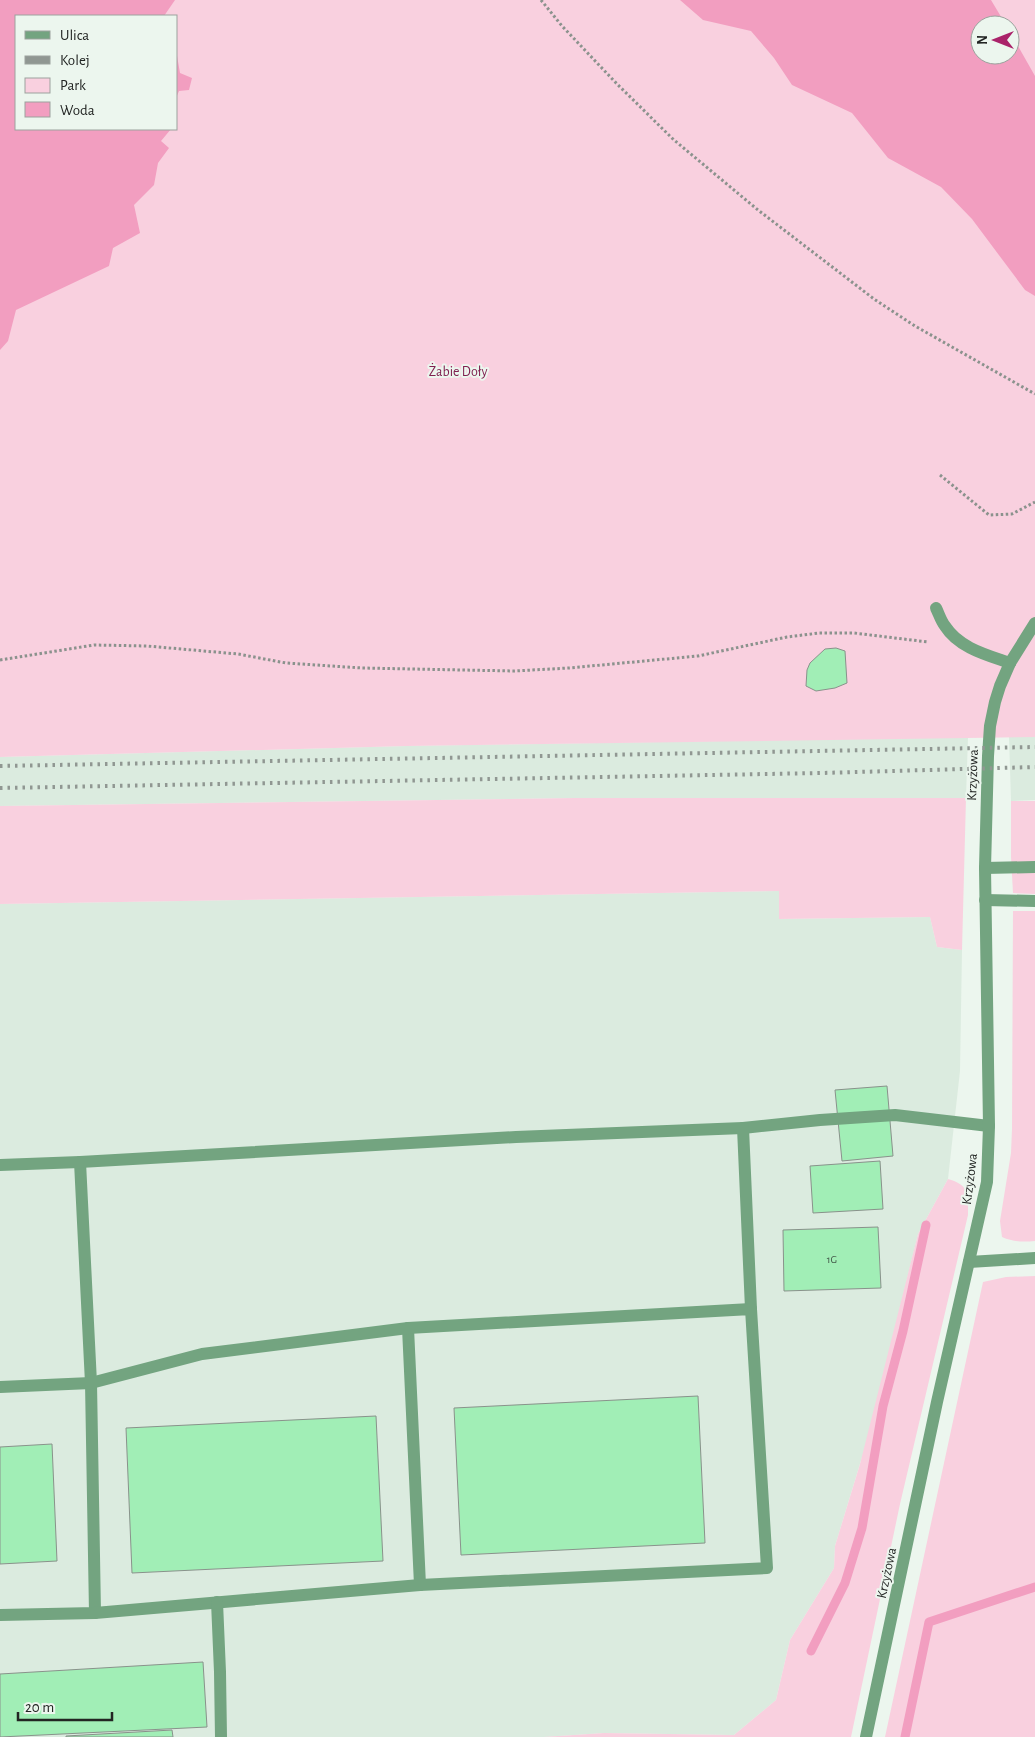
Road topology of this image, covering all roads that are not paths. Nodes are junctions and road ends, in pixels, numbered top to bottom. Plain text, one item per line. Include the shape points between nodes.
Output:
1 (936, 608) dead end
2 (1035, 623) edge
3 (1010, 663) junction
4 (984, 868) junction
5 (1035, 868) edge
6 (985, 900) junction
7 (1035, 901) edge
8 (989, 1126) junction
9 (743, 1128) junction
10 (80, 1162) junction
11 (0, 1165) edge
12 (1035, 1258) edge
13 (970, 1262) junction
14 (751, 1309) junction
15 (408, 1328) junction
16 (91, 1383) junction
17 (0, 1388) edge
18 (420, 1585) junction
19 (216, 1602) junction
20 (95, 1613) junction
21 (0, 1615) edge
22 (221, 1737) edge
23 (866, 1737) edge

1 - 3 street via 945,627 956,639
2 - 3 street, Krzyżowa
3 - 4 street, Krzyżowa via 1000,686 990,726
4 - 5 street
4 - 6 street, Krzyżowa
6 - 7 street
6 - 8 street, Krzyżowa
8 - 9 street via 895,1115
8 - 13 street, Krzyżowa via 987,1182
9 - 10 street via 516,1137
9 - 14 street
10 - 11 street
10 - 16 street
12 - 13 street
13 - 23 street, Krzyżowa
14 - 15 street
14 - 18 street via 767,1568
15 - 16 street via 202,1354
15 - 18 street
16 - 17 street
16 - 20 street
18 - 19 street
19 - 20 street
19 - 22 street
20 - 21 street

